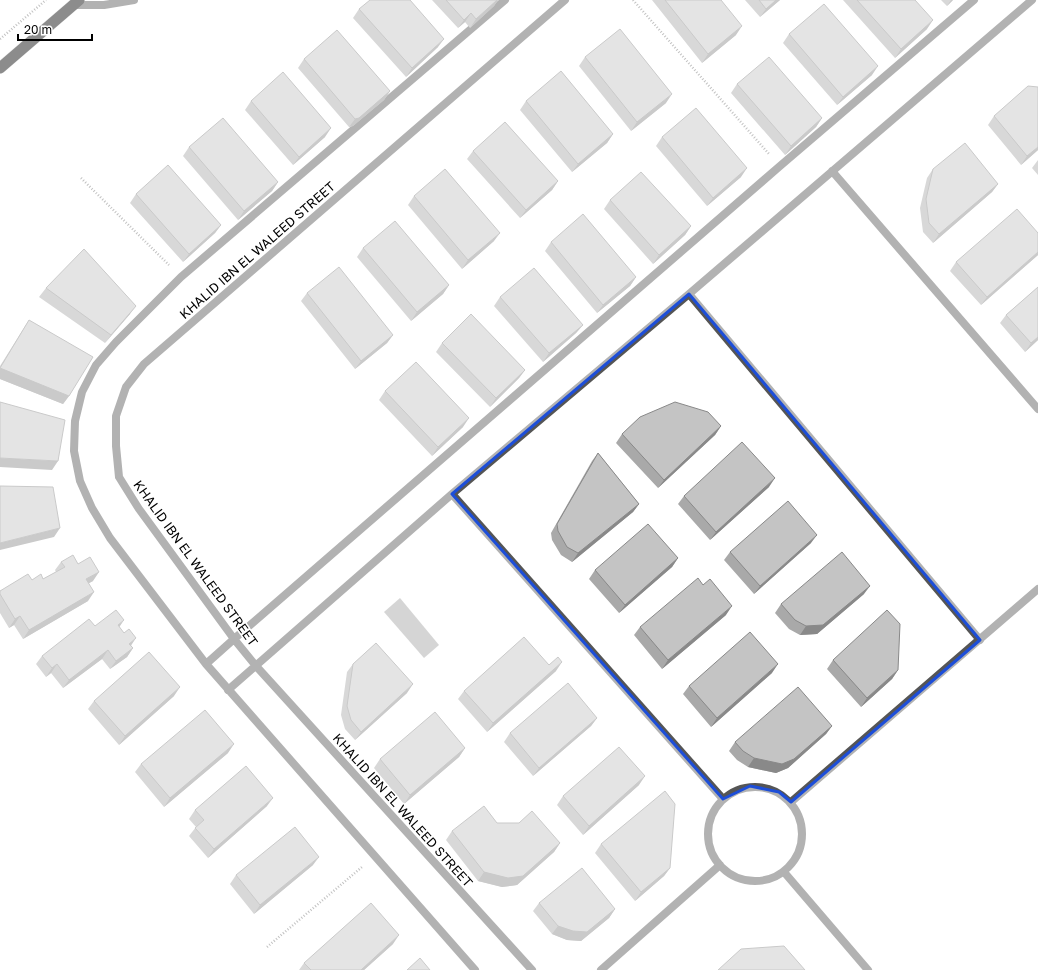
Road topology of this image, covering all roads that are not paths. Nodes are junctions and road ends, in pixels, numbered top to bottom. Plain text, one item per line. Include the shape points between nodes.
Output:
1 (134, 0) edge
2 (505, 0) edge
3 (565, 0) edge
4 (974, 0) edge
5 (1032, 0) edge
6 (76, 3) edge
7 (0, 68) edge
8 (832, 171) junction
9 (689, 294) junction
10 (1038, 410) edge
11 (452, 494) junction
12 (1038, 589) edge
13 (234, 639) junction
14 (980, 640) junction
15 (206, 664) junction
16 (256, 666) junction
17 (228, 690) junction
18 (723, 799) junction
19 (791, 802) junction
20 (720, 865) junction
21 (784, 872) junction
22 (475, 970) edge
23 (532, 970) edge
24 (601, 970) edge
25 (868, 970) edge

1 - 6 street via 104,5
2 - 15 street via 181,277 96,365 82,392 75,421 74,451 80,481 92,508 110,538
3 - 13 street, KHALID IBN EL WALEED STREET via 144,364 126,387 116,416 120,477 139,509
4 - 13 street
5 - 8 street
6 - 7 highway
8 - 9 street
8 - 10 street
9 - 11 street
9 - 14 street
11 - 16 street
11 - 18 street
12 - 14 street
13 - 15 street
13 - 16 street, KHALID IBN EL WALEED STREET
14 - 19 street
15 - 17 street
16 - 17 street
16 - 23 street, KHALID IBN EL WALEED STREET
17 - 22 street
18 - 19 street via 736,790 750,786 765,787 779,792
18 - 20 street via 714,810 709,824 708,839 712,853
19 - 21 street via 799,816 803,831 802,847 795,861
20 - 21 street via 730,874 743,880 758,882
20 - 24 street
21 - 25 street

